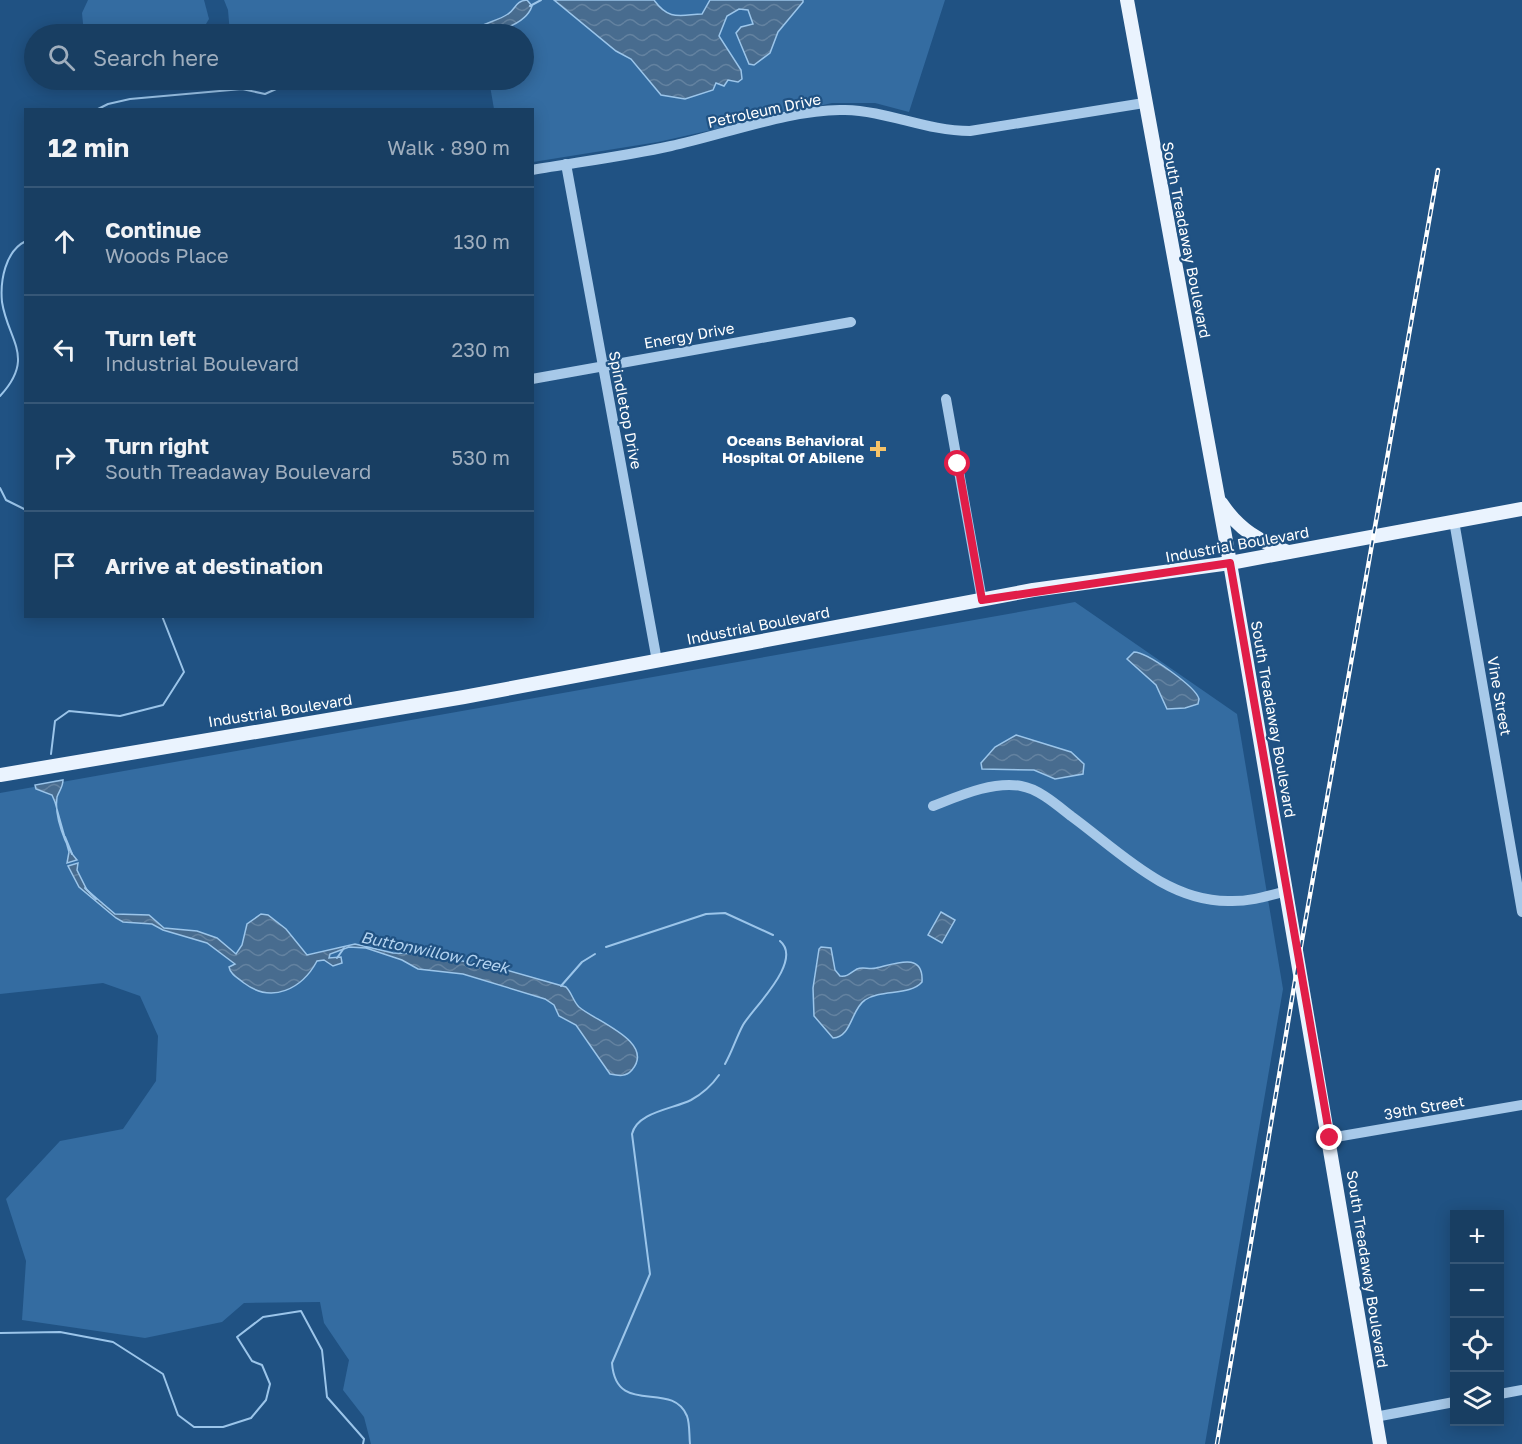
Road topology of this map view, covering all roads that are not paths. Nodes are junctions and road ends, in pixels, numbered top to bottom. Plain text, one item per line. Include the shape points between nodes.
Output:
1 (1127, 0) edge
2 (1144, 103) junction
3 (566, 165) junction
4 (534, 170) edge
5 (851, 321) dead end
6 (602, 366) junction
7 (534, 379) edge
8 (946, 399) dead end
9 (1218, 499) junction
10 (1522, 509) edge
11 (1454, 521) junction
12 (1288, 552) junction
13 (1230, 563) junction
14 (982, 600) junction
15 (657, 661) junction
16 (0, 775) edge
17 (933, 806) dead end
18 (1287, 891) junction
19 (1522, 912) edge
20 (1522, 1105) edge
21 (1330, 1138) junction
22 (1522, 1390) edge
23 (1504, 1393) edge
24 (1450, 1403) edge
25 (1375, 1417) junction
26 (1380, 1444) edge

1 - 2 main road, South Treadaway Boulevard
2 - 3 street, Petroleum Drive via 970,131 948,131 892,115 844,109
2 - 9 main road, South Treadaway Boulevard
3 - 4 street, Petroleum Drive
3 - 6 street, Spindletop Drive
5 - 6 street, Energy Drive
6 - 7 street, Energy Drive
6 - 15 street, Spindletop Drive
8 - 14 street
9 - 12 main road via 1233,521 1248,533
9 - 13 main road, South Treadaway Boulevard
10 - 11 main road, Industrial Boulevard
11 - 12 main road, Industrial Boulevard
11 - 19 street, Vine Street
12 - 13 main road, Industrial Boulevard
13 - 14 main road, Industrial Boulevard
13 - 18 main road, South Treadaway Boulevard
14 - 15 main road, Industrial Boulevard
15 - 16 main road, Industrial Boulevard
17 - 18 street via 997,786 1023,786 1062,809 1156,880 1184,893 1230,901
18 - 21 main road, South Treadaway Boulevard
20 - 21 street, 39th Street
21 - 25 main road, South Treadaway Boulevard
22 - 23 street
24 - 25 street
25 - 26 main road, South Treadaway Boulevard

